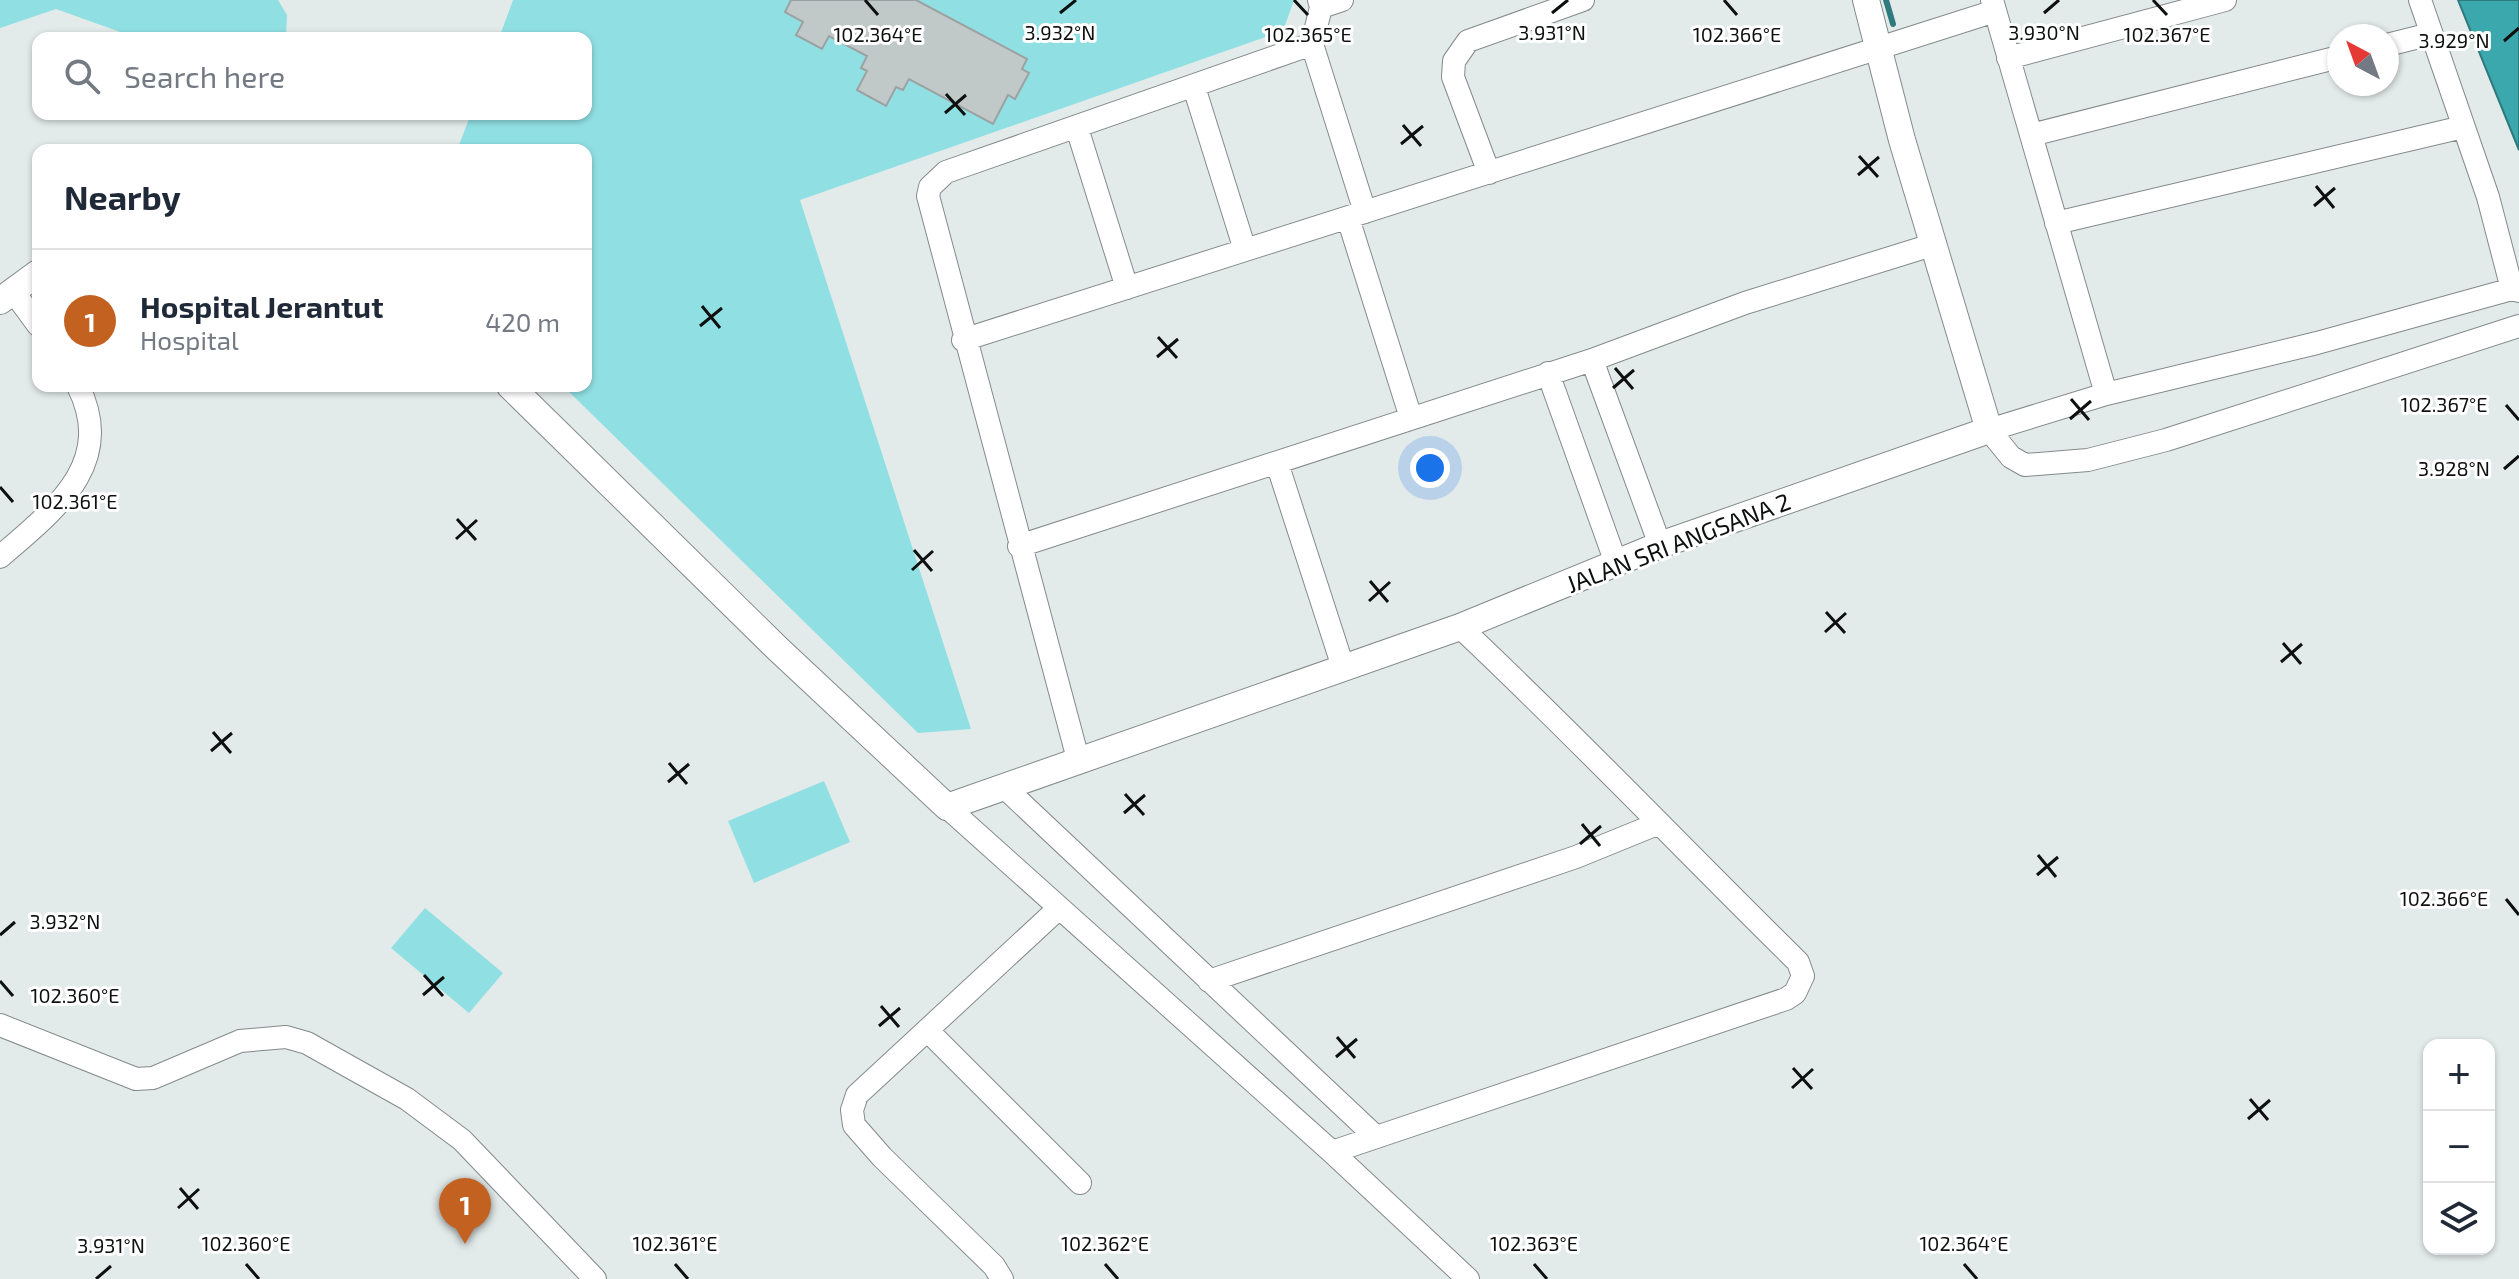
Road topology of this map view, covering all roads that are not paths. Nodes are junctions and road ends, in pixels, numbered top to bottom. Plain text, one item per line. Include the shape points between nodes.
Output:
1 (1583, 0) edge
2 (1866, 0) edge
3 (2225, 0) edge
4 (2420, 0) edge
5 (1327, 2) edge
6 (1993, 6) edge
7 (2431, 34) junction
8 (2399, 42) edge
9 (1312, 44) junction
10 (1878, 49) junction
11 (2008, 58) junction
12 (2327, 60) edge
13 (1194, 87) junction
14 (2463, 127) junction
15 (1077, 128) junction
16 (2031, 135) junction
17 (1489, 173) junction
18 (1356, 215) junction
19 (2056, 223) junction
20 (1935, 244) junction
21 (1245, 250) junction
22 (32, 277) edge
23 (1127, 288) junction
24 (2515, 290) edge
25 (7, 296) edge
26 (32, 319) edge
27 (2519, 326) edge
28 (963, 340) junction
29 (1592, 360) junction
30 (1548, 373) junction
31 (81, 392) edge
32 (516, 392) edge
33 (2106, 394) junction
34 (1411, 418) junction
35 (1989, 430) junction
36 (1277, 463) junction
37 (1660, 545) junction
38 (1019, 546) junction
39 (0, 557) edge
40 (1616, 563) junction
41 (1460, 627) junction
42 (1343, 667) junction
43 (1078, 759) junction
44 (1003, 786) junction
45 (947, 807) junction
46 (1657, 824) junction
47 (1058, 909) junction
48 (1209, 981) junction
49 (0, 1025) edge
50 (927, 1030) junction
51 (1376, 1137) junction
52 (1332, 1152) junction
53 (1080, 1183) dead end
54 (595, 1279) edge
55 (1002, 1279) edge
56 (1468, 1279) edge

1 - 17 street via 1468,41 1454,61 1453,77
2 - 10 street
3 - 11 street
4 - 7 street
5 - 9 street
6 - 10 street
6 - 11 street
7 - 8 street
7 - 14 street
9 - 13 street
9 - 18 street
10 - 17 street
10 - 20 street
11 - 16 street
12 - 16 street
13 - 15 street
13 - 21 street
14 - 19 street
14 - 24 street
15 - 23 street
15 - 28 street via 946,172 930,187
16 - 19 street
17 - 18 street
18 - 21 street
18 - 34 street
19 - 33 street
20 - 29 street via 1745,303
20 - 35 street
21 - 23 street
22 - 25 street
23 - 28 street
24 - 33 street
25 - 26 street
27 - 35 street via 2166,440 2088,460 2025,465 2011,457
28 - 38 street
29 - 30 street
29 - 37 street
30 - 34 street
30 - 40 street
31 - 39 street via 90,410 91,439 83,469 68,494
32 - 45 street
33 - 35 street
34 - 36 street
35 - 37 street, JALAN SRI ANGSANA 2
36 - 38 street
36 - 42 street
37 - 40 street, JALAN SRI ANGSANA 2
38 - 43 street
40 - 41 street, JALAN SRI ANGSANA 2
41 - 42 street, JALAN SRI ANGSANA 2
41 - 46 street via 1581,740
42 - 43 street, JALAN SRI ANGSANA 2
43 - 44 street, JALAN SRI ANGSANA 2
44 - 45 street, JALAN SRI ANGSANA 2
44 - 48 street
45 - 47 street
46 - 48 street via 1576,857
46 - 51 street via 1798,962 1803,976 1795,993
47 - 50 street
47 - 52 street
48 - 51 street
49 - 54 street via 136,1079 153,1078 240,1041 286,1037 307,1043 407,1099 462,1140
50 - 53 street
50 - 55 street via 857,1095 854,1125
51 - 52 street
52 - 56 street

